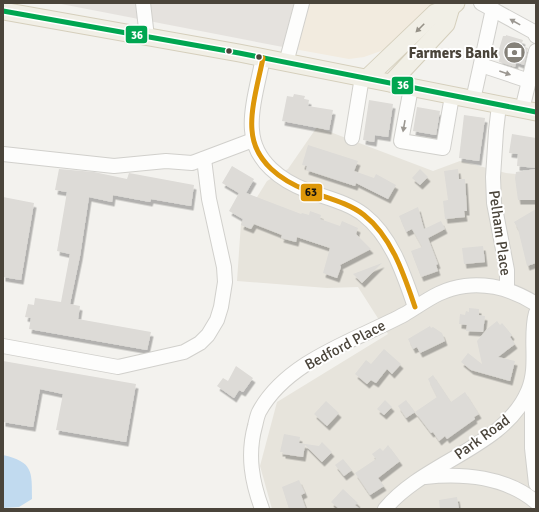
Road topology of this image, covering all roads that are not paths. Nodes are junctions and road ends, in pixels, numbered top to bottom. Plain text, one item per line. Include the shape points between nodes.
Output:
1 (143, 3) edge
2 (302, 3) edge
3 (454, 5) edge
4 (487, 6) edge
5 (3, 11) edge
6 (536, 36) edge
7 (147, 37) junction
8 (536, 51) edge
9 (263, 58) junction
10 (286, 63) junction
11 (480, 65) junction
12 (365, 78) junction
13 (529, 81) junction
14 (391, 83) junction
15 (411, 88) junction
16 (452, 96) junction
17 (473, 100) junction
18 (499, 105) junction
19 (529, 111) edge
20 (352, 138) dead end
21 (253, 140) junction
22 (3, 154) edge
23 (204, 159) junction
24 (507, 289) junction
25 (536, 304) edge
26 (415, 307) junction
27 (536, 313) edge
28 (3, 346) edge
29 (532, 379) junction
30 (421, 477) junction
31 (536, 484) edge
32 (536, 502) edge
33 (262, 509) edge
34 (385, 509) edge

1 - 7 street
2 - 10 street
3 -> 12 main road via 435,13
3 - 14 main road via 446,24
6 -> 4 street via 534,32
4 - 11 street
5 - 7 main road
7 - 9 main road
8 - 13 street
9 - 10 main road
9 - 21 street via 252,116
10 - 12 main road
11 -> 13 street
11 - 17 street
12 - 14 main road
12 - 20 street
13 - 19 street
14 - 15 main road
15 - 16 main road
15 -> 16 street via 401,141 443,148
16 - 17 main road
17 - 18 main road
18 - 19 main road
18 - 24 street, Pelham Place via 493,177 494,203 507,270
21 - 23 street
21 - 26 street via 268,166 279,176 293,185 350,207 372,222 394,254
22 - 23 street via 114,166 166,161 192,163
23 - 28 street via 225,282 217,320 200,343 184,352 118,367
24 - 25 street, Bedford Place
24 - 26 street, Bedford Place via 481,285 464,286 445,290
26 - 33 street, Bedford Place via 292,374 270,396 259,413 251,450 251,469
27 - 29 street, Park Road via 533,323
29 - 30 street, Park Road via 523,401 503,424 469,449
29 - 31 street via 532,448
30 - 32 street via 444,475 489,480 510,486
30 - 34 street, Park Road

